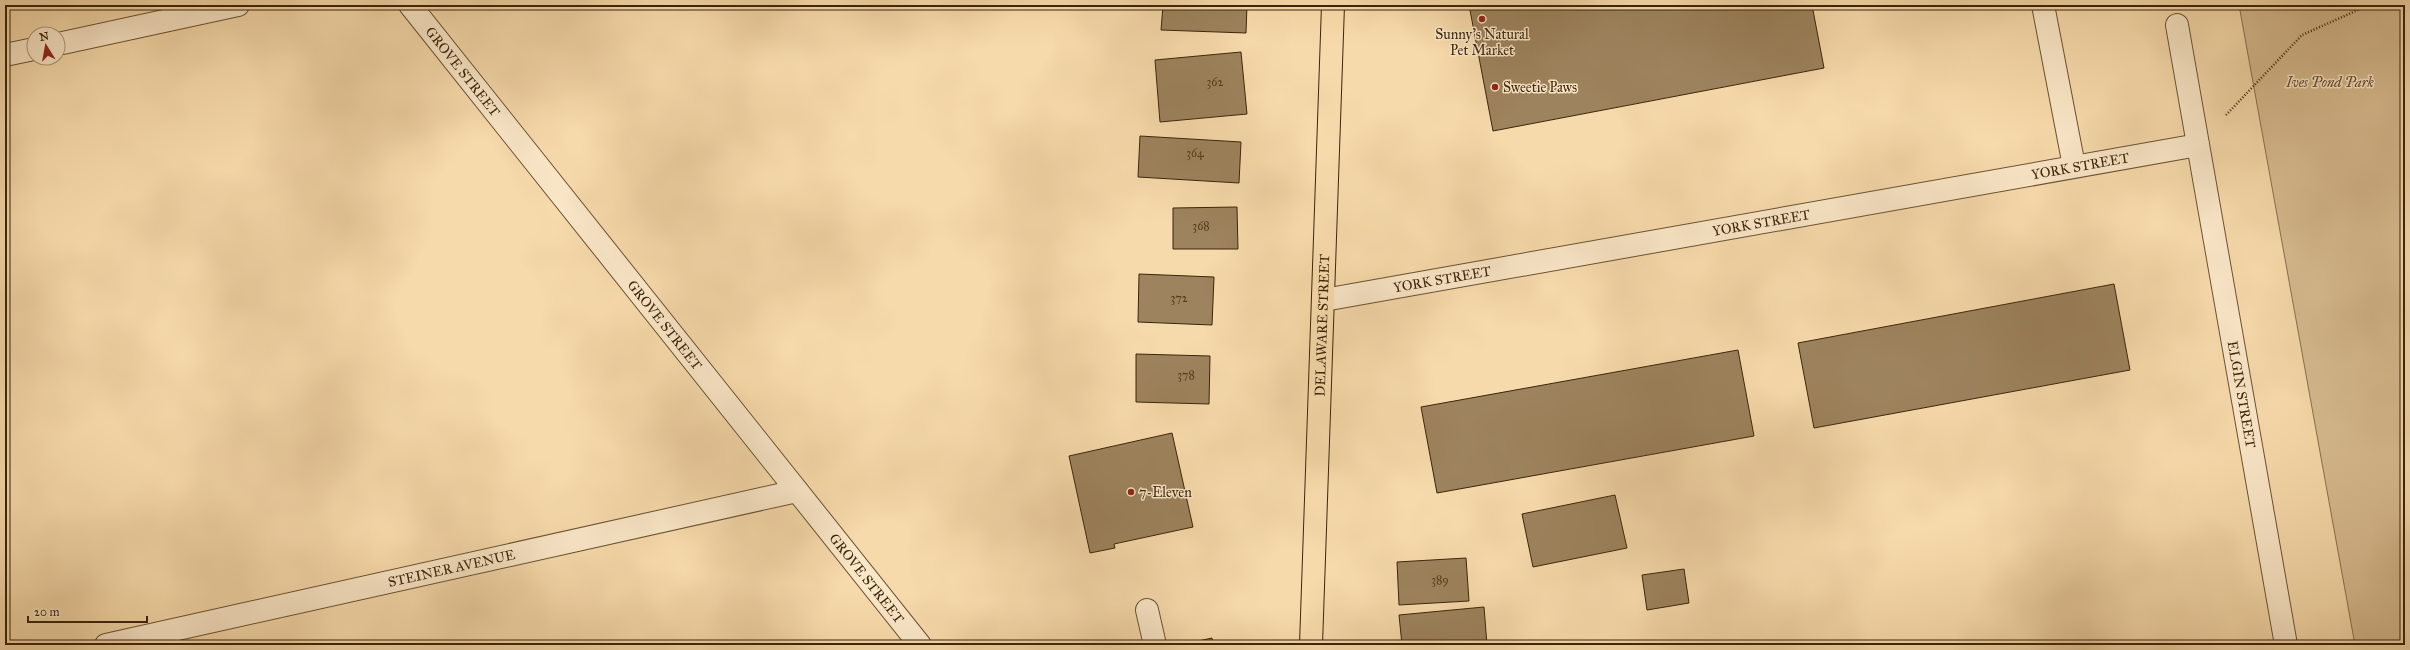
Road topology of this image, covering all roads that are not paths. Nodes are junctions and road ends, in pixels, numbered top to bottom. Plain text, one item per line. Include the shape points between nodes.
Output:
1 (238, 5) edge
2 (410, 5) edge
3 (1333, 5) edge
4 (2043, 5) edge
5 (2177, 25) dead end
6 (66, 42) edge
7 (26, 51) edge
8 (5, 55) edge
9 (2198, 145) junction
10 (2074, 166) junction
11 (1324, 300) junction
12 (797, 491) junction
13 (1147, 610) dead end
14 (166, 638) edge
15 (106, 645) edge
16 (920, 645) edge
17 (1155, 645) edge
18 (1311, 645) edge
19 (2286, 645) edge

1 - 6 street
2 - 12 street, GROVE STREET
3 - 11 main road, DELAWARE STREET
4 - 10 street
5 - 9 street, ELGIN STREET
7 - 8 street
9 - 10 street, YORK STREET
9 - 19 street, ELGIN STREET
10 - 11 street, YORK STREET
11 - 18 main road, DELAWARE STREET
12 - 14 street, STEINER AVENUE
12 - 16 street, GROVE STREET
13 - 17 street
14 - 15 street, STEINER AVENUE

